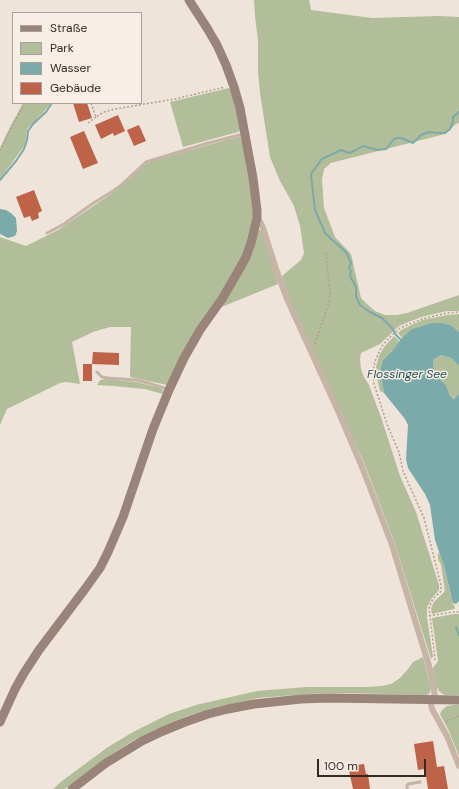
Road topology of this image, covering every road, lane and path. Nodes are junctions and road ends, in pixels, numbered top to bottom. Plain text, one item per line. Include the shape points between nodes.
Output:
1 (189, 0) edge
2 (234, 87) junction
3 (24, 104) edge
4 (91, 104) edge
5 (96, 117) junction
6 (88, 123) dead end
7 (245, 133) junction
8 (0, 151) edge
9 (257, 218) junction
10 (47, 233) dead end
11 (326, 251) dead end
12 (459, 312) edge
13 (311, 352) junction
14 (97, 372) dead end
15 (169, 390) junction
16 (459, 612) edge
17 (429, 616) junction
18 (429, 666) junction
19 (433, 700) junction
20 (459, 700) edge
21 (459, 716) edge
22 (0, 722) edge
23 (441, 725) junction
24 (459, 766) edge
25 (420, 782) dead end
26 (72, 789) edge
27 (407, 789) edge

1 - 2 main road via 217,45
2 - 5 path via 115,109
2 - 7 main road
3 - 8 path
4 - 5 path
5 - 6 path
7 - 9 main road
7 - 10 lane via 146,162 116,189
9 - 13 street via 263,228 287,299
9 - 15 main road via 246,257 200,330
11 - 13 path via 329,302
12 - 17 path via 422,319 400,328 382,346 373,371 374,384 399,452 403,471 424,518 441,585 441,591 433,598 429,608
13 - 18 street via 362,467 392,545
14 - 15 lane via 102,377 136,380
15 - 22 main road via 153,429 124,517 100,568 24,673
16 - 17 path
17 - 18 path via 435,658
18 - 19 street via 434,689
19 - 20 main road
19 - 23 street via 432,709
19 - 26 main road via 302,699 228,709 185,722 142,741 106,763
21 - 23 path
23 - 24 street
25 - 27 lane via 408,784

